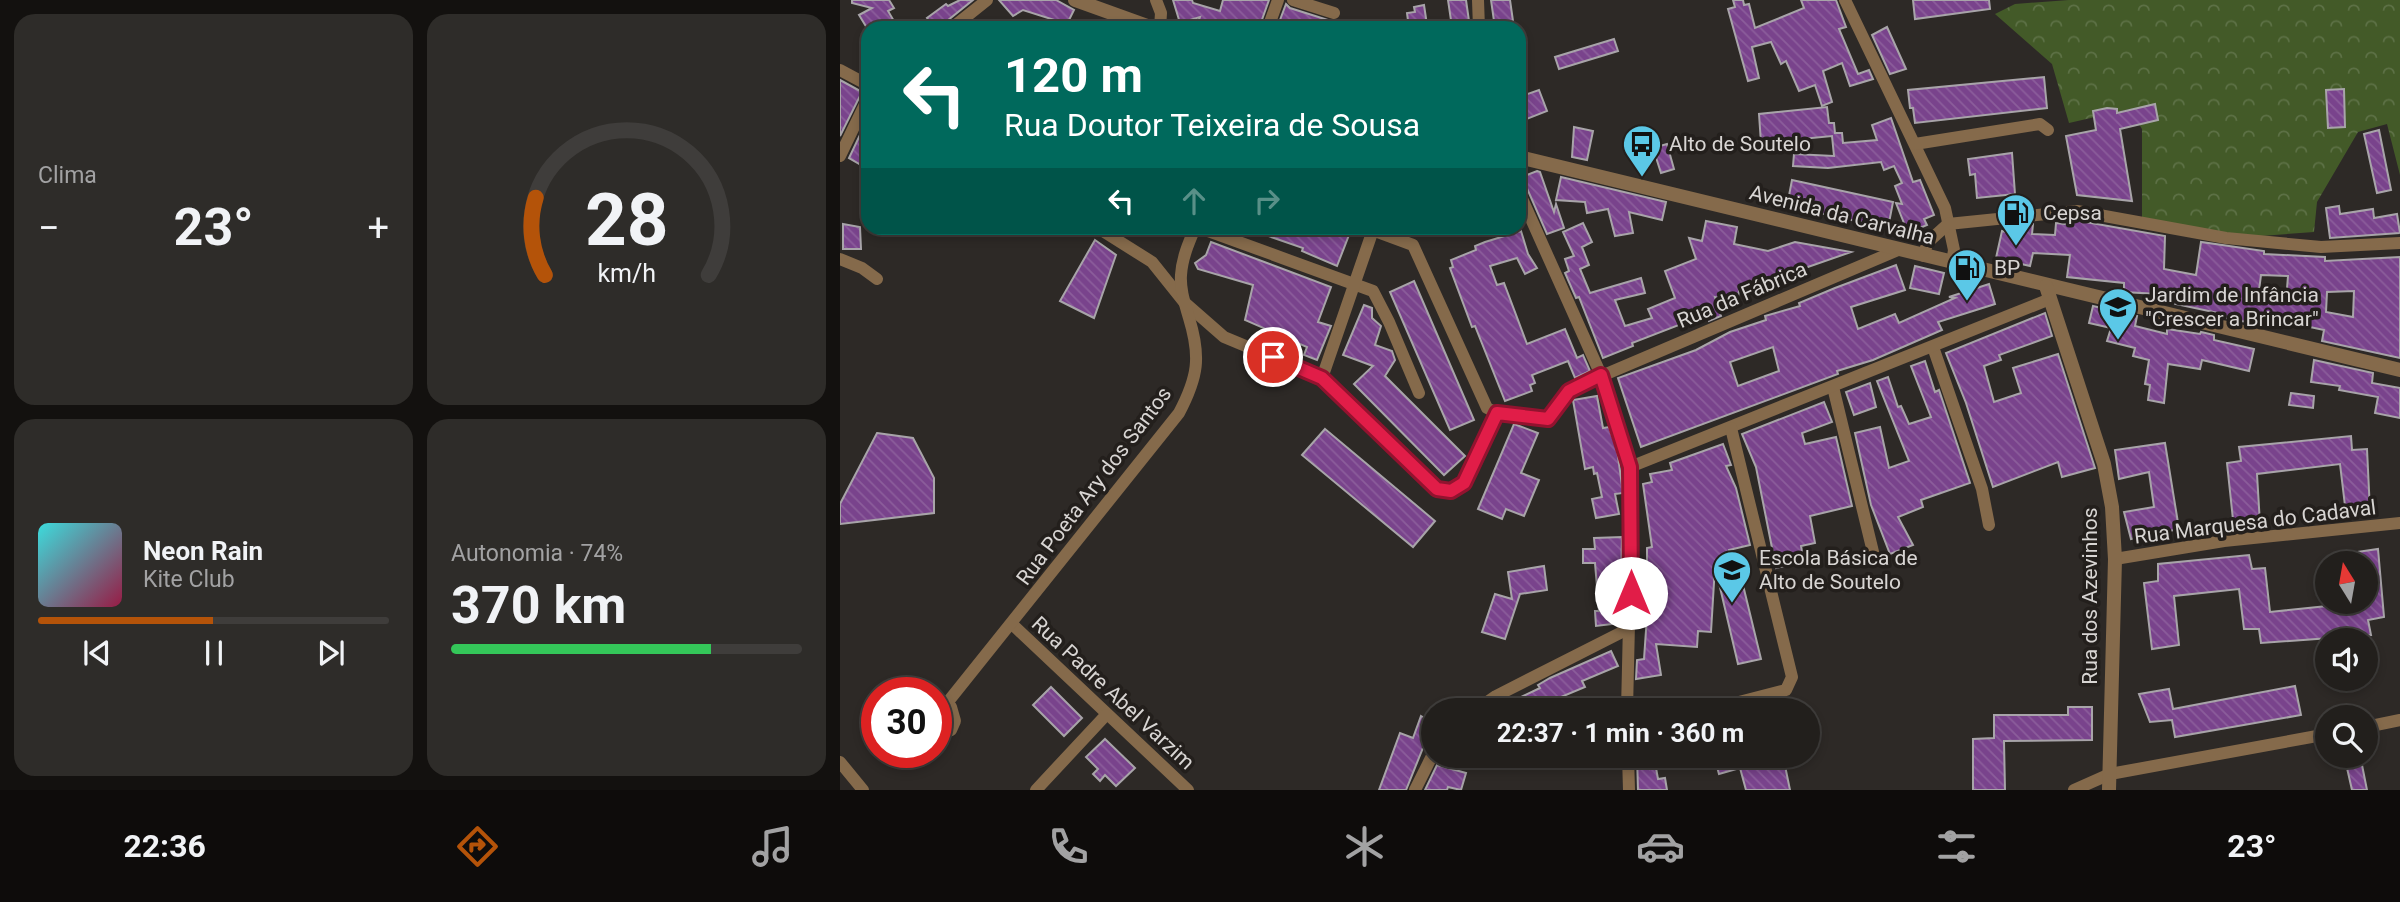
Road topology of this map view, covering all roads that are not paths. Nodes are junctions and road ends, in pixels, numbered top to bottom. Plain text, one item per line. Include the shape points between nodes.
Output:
1 (986, 0) edge
2 (1074, 0) edge
3 (1156, 0) edge
4 (1278, 0) edge
5 (1293, 0) edge
6 (1478, 0) edge
7 (1845, 0) edge
8 (1334, 13) dead end
9 (960, 21) edge
10 (1133, 21) edge
11 (1160, 21) edge
12 (1270, 21) edge
13 (1479, 21) edge
14 (840, 70) edge
15 (861, 81) edge
16 (861, 112) edge
17 (2048, 130) dead end
18 (1915, 144) junction
19 (840, 156) edge
20 (1526, 159) edge
21 (1526, 208) edge
22 (1948, 224) junction
23 (1109, 235) edge
24 (1195, 235) edge
25 (1217, 235) edge
26 (1368, 235) edge
27 (1386, 235) edge
28 (2400, 243) edge
29 (1898, 250) junction
30 (1924, 256) junction
31 (840, 259) edge
32 (1952, 263) junction
33 (877, 279) dead end
34 (1355, 286) junction
35 (2048, 292) junction
36 (1184, 302) junction
37 (1933, 347) junction
38 (2400, 370) edge
39 (1601, 375) junction
40 (1322, 378) junction
41 (1833, 387) junction
42 (1419, 393) dead end
43 (1497, 413) junction
44 (1731, 428) junction
45 (1630, 467) junction
46 (2400, 523) edge
47 (1989, 525) dead end
48 (1874, 556) dead end
49 (2115, 559) junction
50 (1012, 624) junction
51 (1628, 629) junction
52 (952, 690) edge
53 (1493, 698) edge
54 (1627, 698) edge
55 (1755, 698) edge
56 (952, 710) edge
57 (1106, 715) junction
58 (2400, 720) edge
59 (2378, 725) edge
60 (952, 728) edge
61 (2315, 736) edge
62 (840, 762) edge
63 (1426, 768) edge
64 (1628, 768) edge
65 (2110, 774) junction
66 (863, 790) edge
67 (1036, 790) edge
68 (1188, 790) edge
69 (1415, 790) edge
70 (1629, 790) edge
71 (2074, 790) edge
72 (2109, 790) edge

1 - 9 street
2 - 10 street
3 - 11 street
4 - 12 street
5 - 8 street
6 - 13 street
7 - 18 street
14 - 15 street
16 - 19 street
17 - 18 street via 2040,124
18 - 22 street
20 - 29 street, Avenida da Carvalha
21 - 39 street
22 - 28 street via 2077,211 2253,241 2321,247
22 - 30 street via 1927,243
22 - 32 street
23 - 36 street via 1152,262
24 - 36 street, Rua Poeta Ary dos Santos via 1183,260
25 - 34 street
26 - 34 street
27 - 43 street via 1413,245 1487,408
29 - 30 street, Avenida da Carvalha
29 - 39 street, Rua da Fábrica
30 - 32 street, Avenida da Carvalha
31 - 33 street
32 - 35 street, Avenida da Carvalha
34 - 40 street
34 - 42 street via 1373,292
35 - 37 street
35 - 38 street, Avenida da Carvalha
35 - 49 street, Rua dos Azevinhos via 2104,464
36 - 40 street via 1224,337
36 - 50 street, Rua Poeta Ary dos Santos via 1198,352 1187,398
37 - 41 street
37 - 47 street via 1982,489
39 - 43 street, Rua da Fábrica via 1569,391 1548,419
39 - 45 street
40 - 43 street via 1437,489 1451,491 1464,483
41 - 44 street
41 - 48 street
44 - 45 street
44 - 55 street via 1792,677 1787,690
45 - 51 street
46 - 49 street, Rua Marquesa do Cadaval via 2224,541
49 - 65 street, Rua dos Azevinhos
50 - 52 street, Rua Poeta Ary dos Santos
50 - 57 street, Rua Padre Abel Varzim
51 - 53 street
51 - 54 street
56 - 60 street
57 - 67 street
57 - 68 street, Rua Padre Abel Varzim
58 - 59 street
61 - 65 street
62 - 66 street
63 - 69 street
64 - 70 street
65 - 71 street
65 - 72 street, Rua dos Azevinhos

